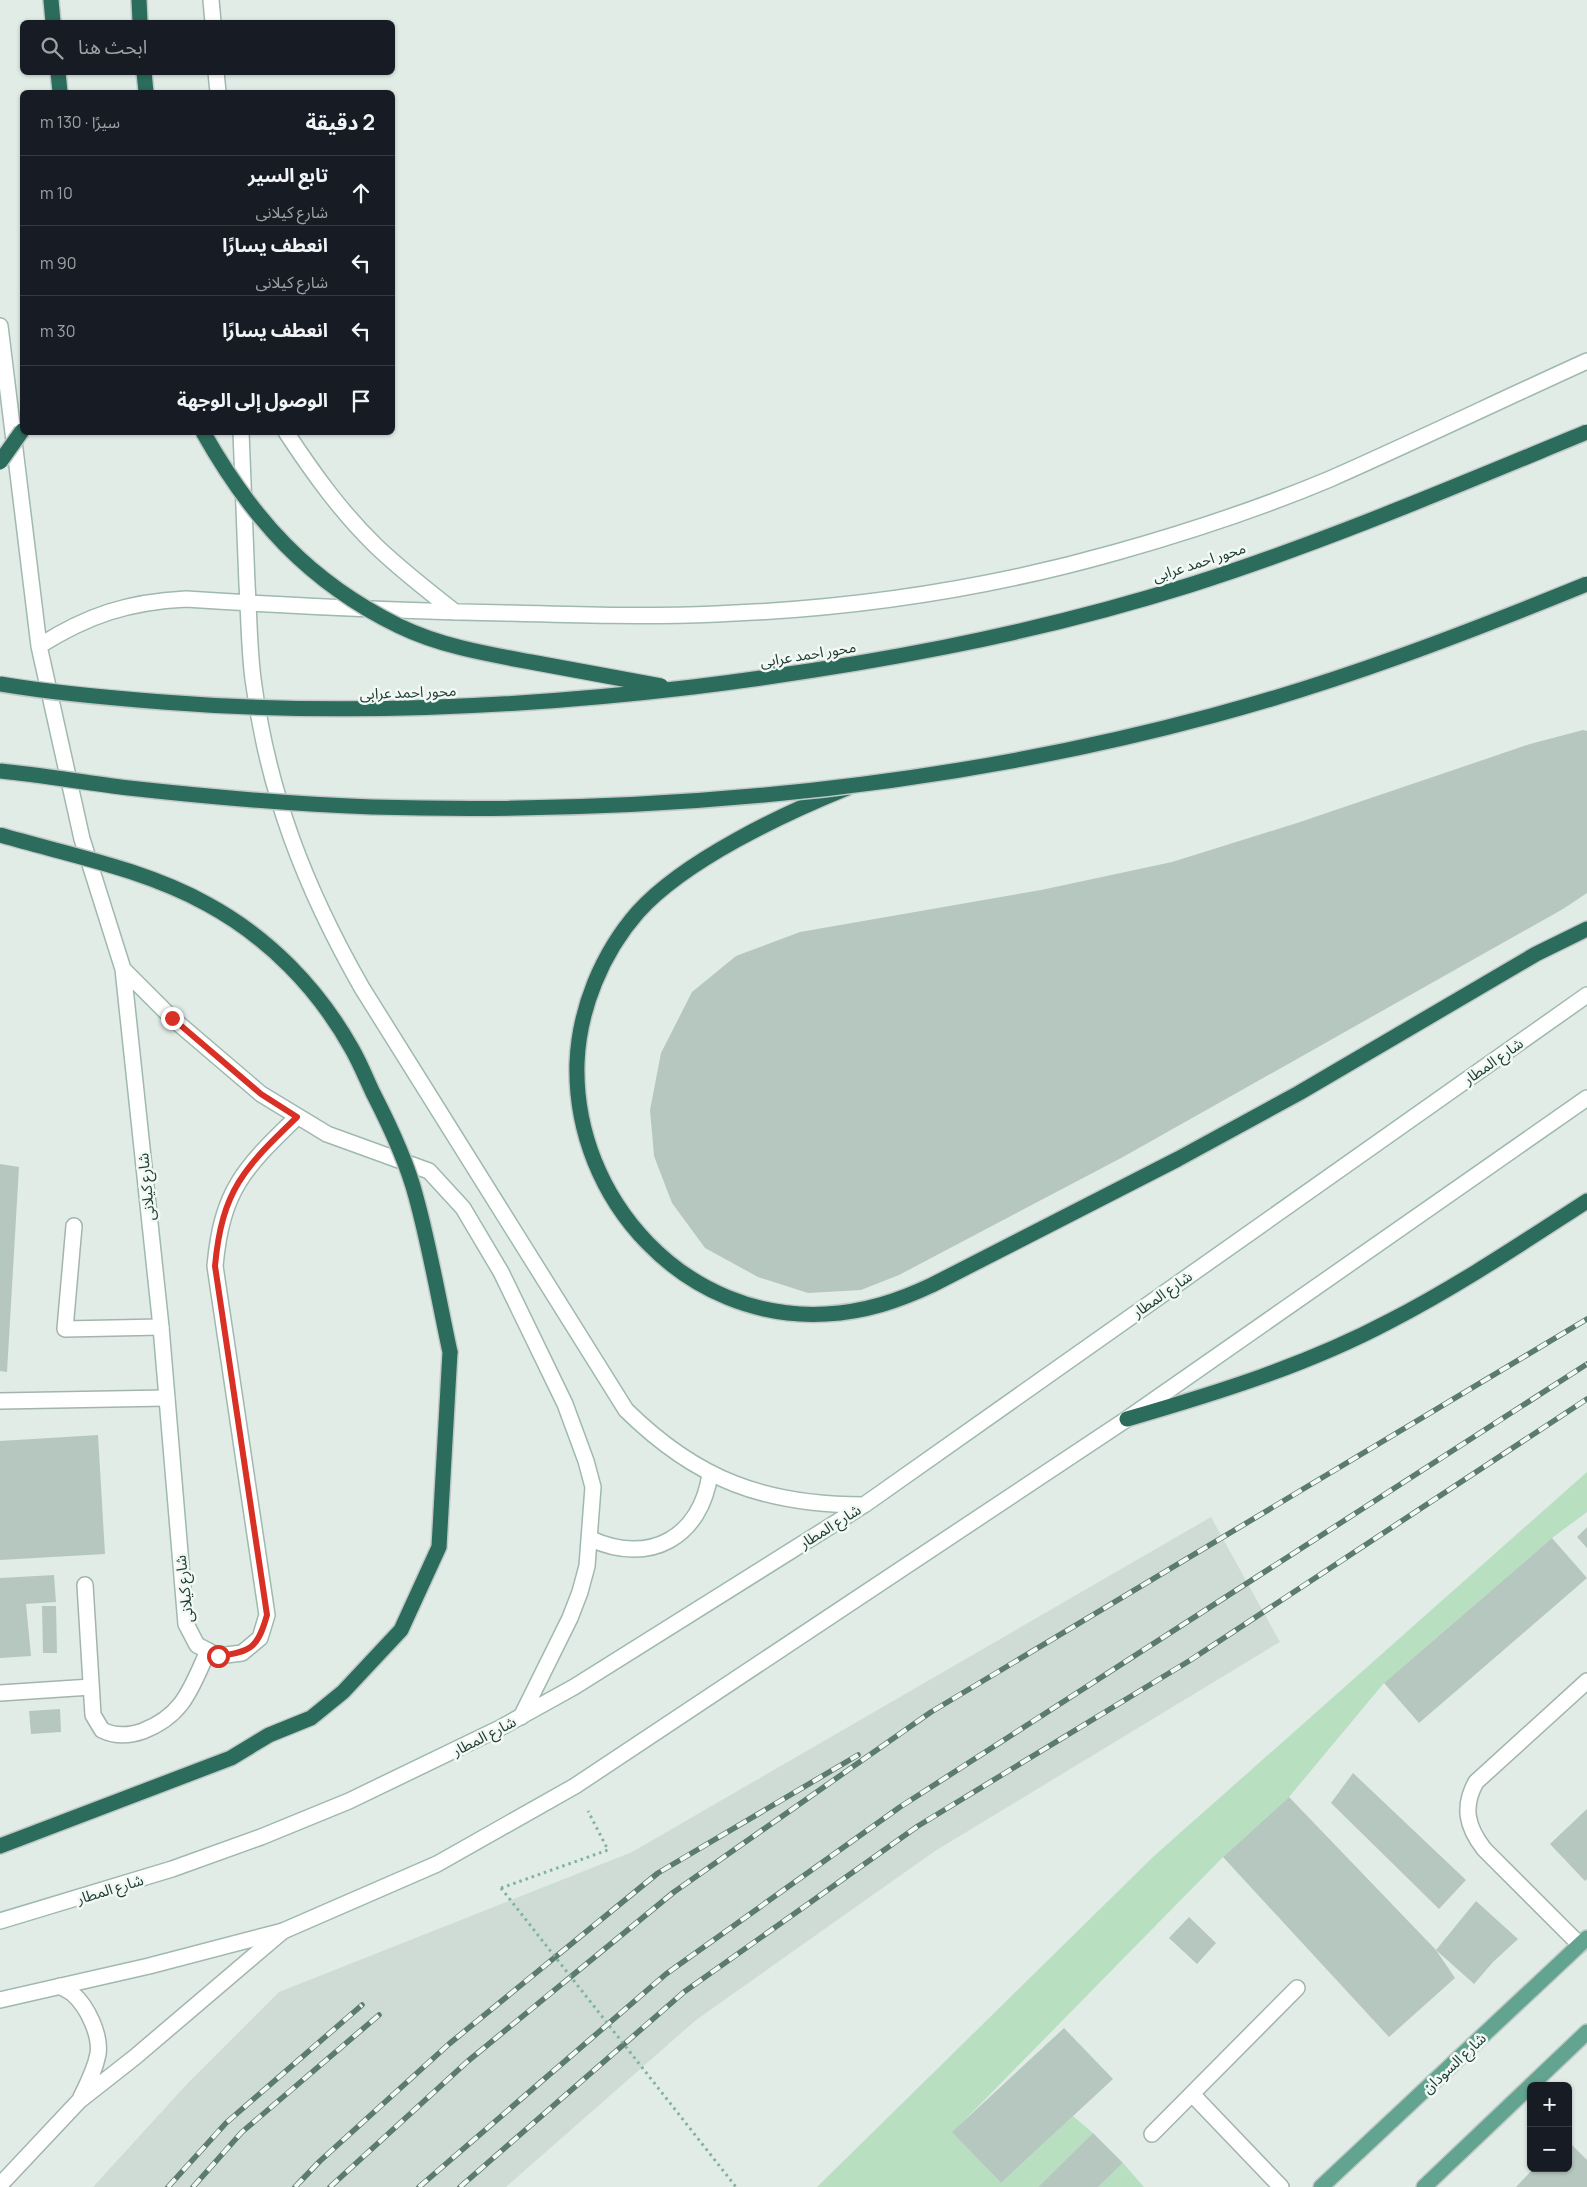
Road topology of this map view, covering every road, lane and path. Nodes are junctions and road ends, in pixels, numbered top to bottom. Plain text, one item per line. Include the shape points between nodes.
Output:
1 (51, 0) edge
2 (139, 0) edge
3 (211, 0) edge
4 (53, 20) edge
5 (140, 20) edge
6 (212, 20) edge
7 (58, 75) edge
8 (144, 75) edge
9 (216, 75) edge
10 (60, 90) edge
11 (146, 90) edge
12 (218, 90) edge
13 (0, 326) edge
14 (1587, 360) edge
15 (1587, 432) edge
16 (20, 434) edge
17 (205, 435) edge
18 (241, 435) edge
19 (288, 435) edge
20 (0, 462) edge
21 (1587, 584) edge
22 (248, 604) junction
23 (455, 612) junction
24 (39, 646) junction
25 (0, 684) edge
26 (678, 689) junction
27 (0, 770) edge
28 (856, 784) junction
29 (0, 835) edge
30 (1587, 929) edge
31 (123, 970) junction
32 (1587, 995) edge
33 (1587, 1098) edge
34 (297, 1117) junction
35 (1587, 1201) edge
36 (74, 1226) dead end
37 (160, 1327) junction
38 (167, 1398) junction
39 (0, 1400) edge
40 (1127, 1419) junction
41 (710, 1474) junction
42 (864, 1505) junction
43 (591, 1539) junction
44 (85, 1585) dead end
45 (208, 1650) junction
46 (1587, 1681) edge
47 (91, 1687) junction
48 (0, 1692) edge
49 (522, 1717) junction
50 (575, 1786) junction
51 (0, 1846) edge
52 (0, 1921) edge
53 (283, 1931) junction
54 (1583, 1941) edge
55 (60, 1986) junction
56 (1298, 1988) dead end
57 (0, 2000) edge
58 (1587, 2032) edge
59 (1192, 2094) junction
60 (80, 2101) junction
61 (1152, 2134) dead end
62 (1, 2184) edge
63 (736, 2187) edge
64 (1281, 2187) edge
65 (1320, 2187) edge
66 (1424, 2187) edge

1 - 4 highway
2 - 5 highway
3 - 6 street
7 - 10 highway
8 - 11 highway
9 - 12 street
13 - 24 street, شارع كيلانى
14 - 23 street via 1327,480 1213,522 1115,552 1015,577 915,596 816,608 616,616
15 - 26 highway, محور احمد عرابى, bridge via 1280,555 1096,612 888,659
16 - 20 highway, bridge
17 - 26 highway, bridge via 225,472 285,545 320,577 401,627 484,653
18 - 22 street
19 - 23 street via 341,508 376,546
21 - 28 highway, bridge via 1350,673 1212,716 1094,744
22 - 23 street
22 - 24 street via 186,600 124,606 87,619
22 - 41 street via 253,678 270,771 286,828 332,936 626,1410 651,1435
24 - 31 street, شارع كيلانى via 82,839
25 - 26 highway, محور احمد عرابى, bridge via 157,702 344,711 567,701
27 - 28 highway, bridge via 127,788 249,800 492,809 735,797
28 - 30 highway, bridge via 735,842 666,886 616,941 598,974 577,1046 576,1084 580,1121 606,1191 653,1250 682,1273 750,1305 787,1312 825,1314 899,1301 1299,1093 1536,954
29 - 51 highway, bridge via 169,886 207,904 243,926 305,982 331,1014 353,1050 388,1124 416,1196 450,1352 439,1547 401,1630 343,1692 311,1718 269,1735 230,1758
31 - 34 street via 172,1018 261,1094
31 - 37 street, شارع كيلانى
32 - 42 street, شارع المطار
33 - 40 street
34 - 43 street via 327,1134 429,1171 462,1208 521,1310 565,1404 593,1487
34 - 45 street via 256,1156 239,1181 225,1208 218,1237 215,1266 267,1615 260,1638 242,1653 218,1656
35 - 40 highway via 1450,1288 1326,1352 1260,1378
36 - 37 street via 65,1329
37 - 38 street, شارع كيلانى
38 - 39 street
38 - 45 street, شارع كيلانى via 186,1624 197,1645
40 - 50 street
41 - 42 street via 742,1488 782,1499 823,1505
41 - 43 street via 707,1494 699,1512 670,1541 630,1550 610,1547
42 - 49 street, شارع المطار
43 - 49 street via 580,1592
44 - 47 street
45 - 47 street via 179,1708 159,1724 136,1734 118,1735 102,1730 93,1715
46 - 54 street via 1476,1782 1467,1807 1474,1836 1484,1849
47 - 48 street
49 - 52 street, شارع المطار via 349,1801 261,1837 154,1875
50 - 53 street via 437,1864
50 - 63 path, bridge via 608,1850 501,1888
53 - 55 street
53 - 60 street
54 - 65 main road, شارع السودان
55 - 57 street
55 - 60 street via 73,1994 94,2028 98,2051 92,2076
56 - 59 street
58 - 66 main road
59 - 61 street
59 - 64 street
60 - 62 street

